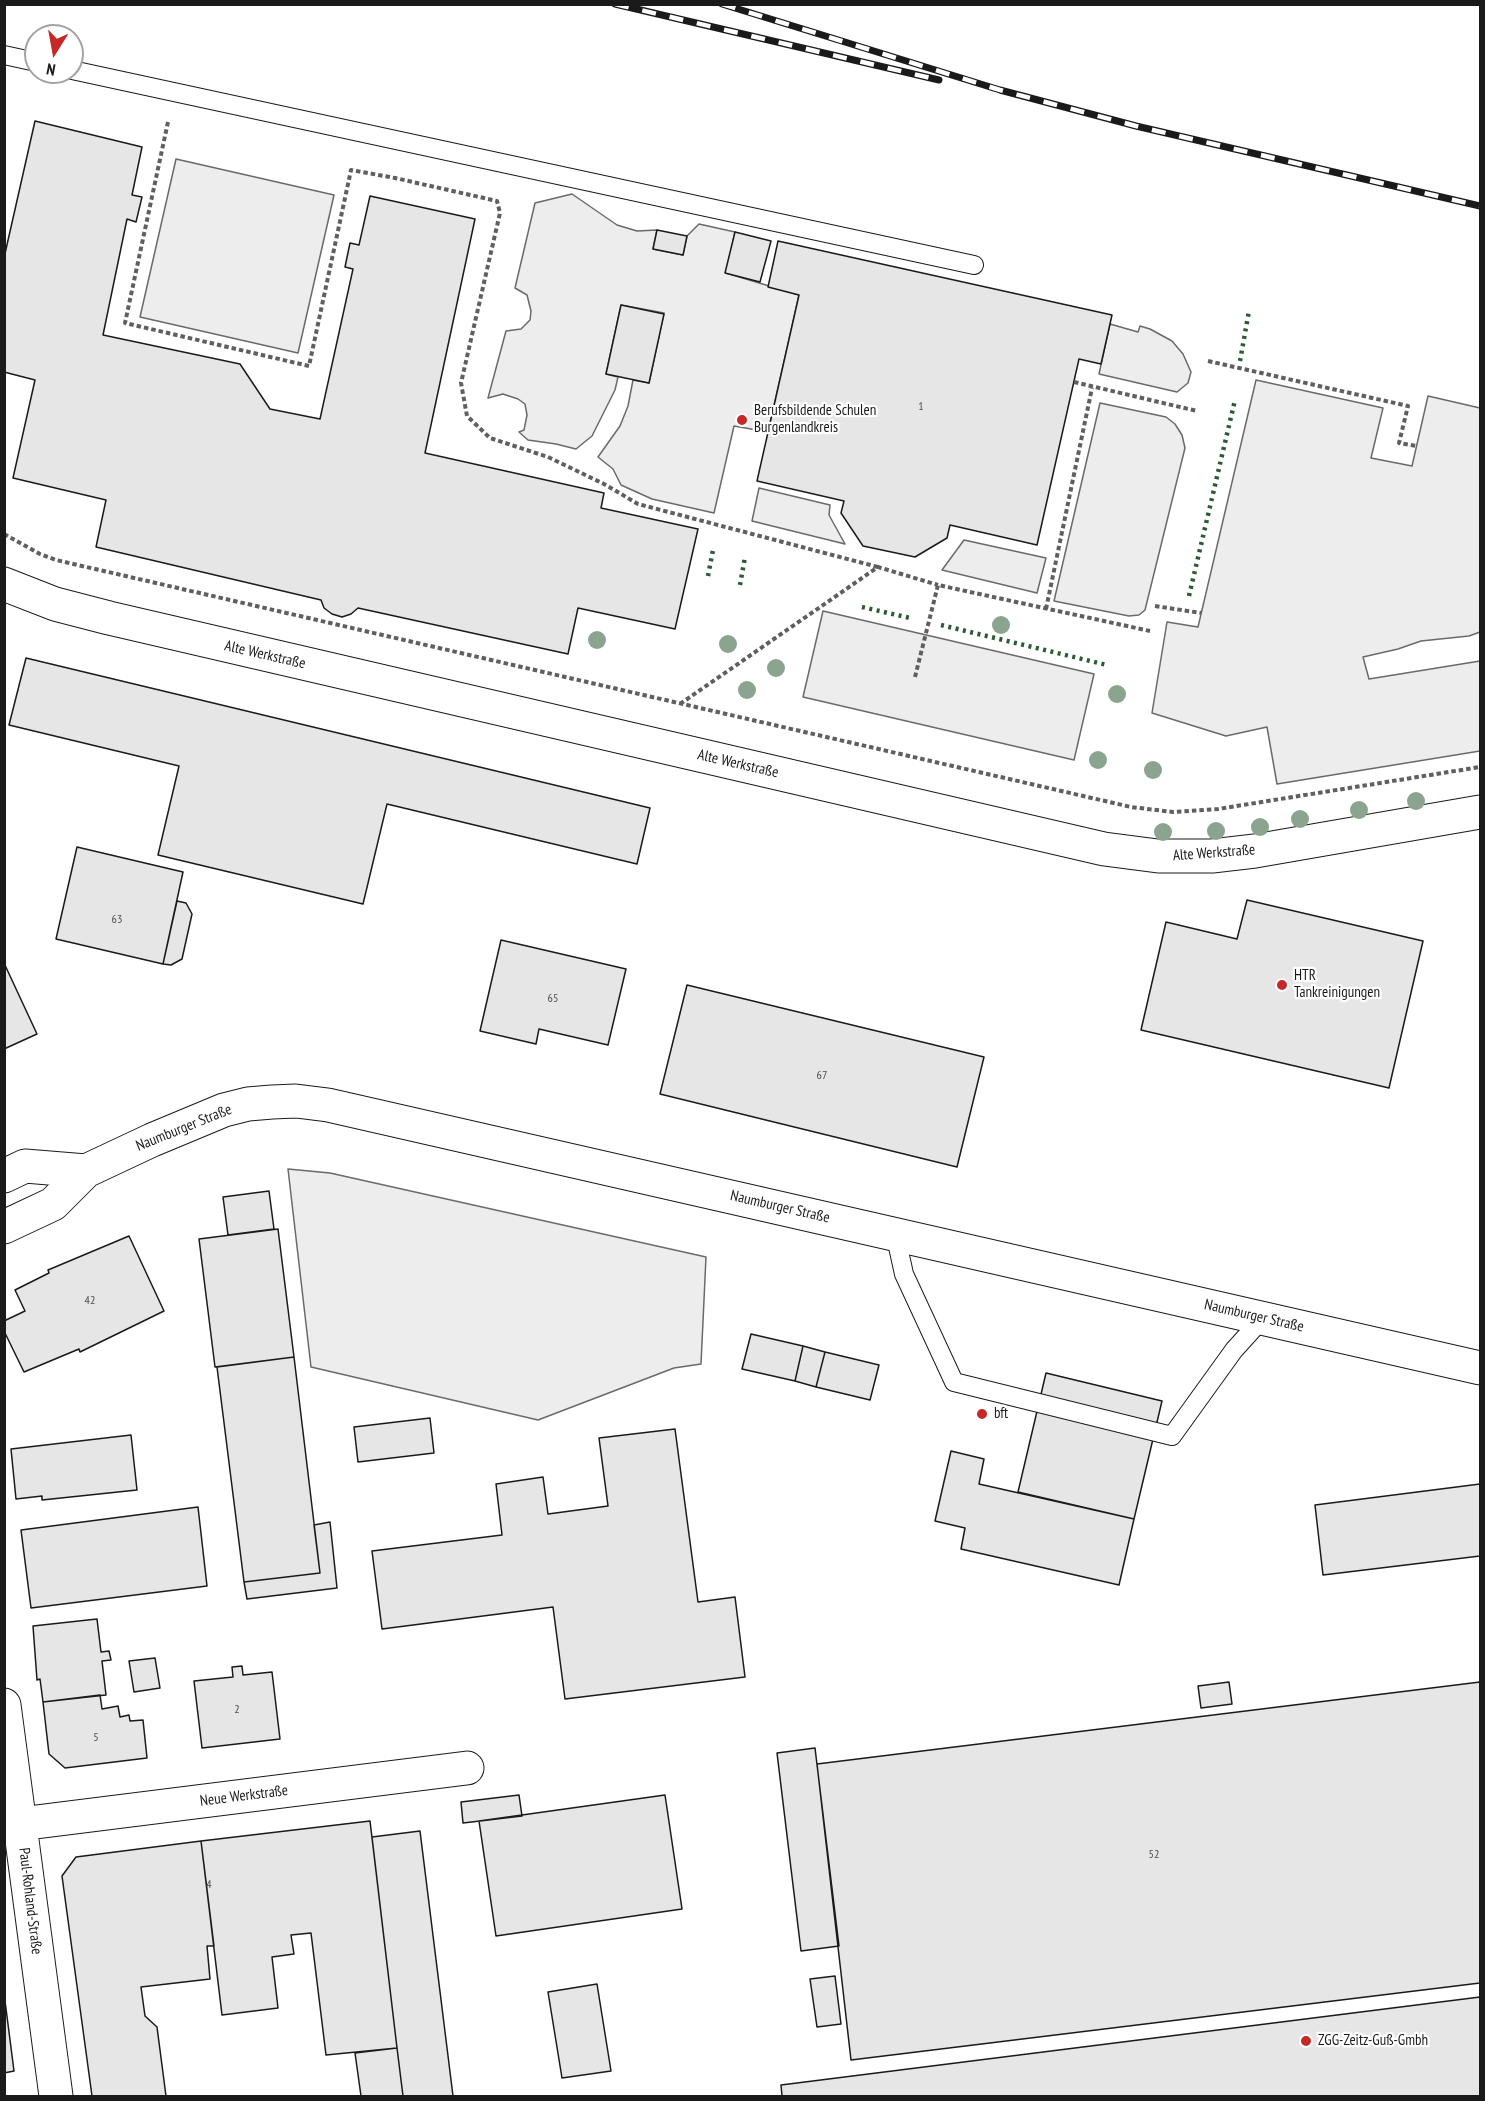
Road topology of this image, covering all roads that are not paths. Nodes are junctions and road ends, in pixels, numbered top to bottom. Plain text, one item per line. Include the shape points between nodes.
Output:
1 (4, 55) edge
2 (24, 59) edge
3 (84, 73) edge
4 (974, 265) dead end
5 (4, 584) edge
6 (1480, 812) edge
7 (86, 1171) junction
8 (4, 1176) edge
9 (4, 1227) edge
10 (895, 1233) junction
11 (1263, 1318) junction
12 (1480, 1368) edge
13 (4, 1705) edge
14 (468, 1768) dead end
15 (20, 1824) junction
16 (56, 2097) edge

1 - 2 lane
3 - 4 lane
5 - 6 street, Alte Werkstraße via 55,604 109,618 1104,849 1158,856 1212,856
7 - 8 street, Naumburger Straße via 25,1166
7 - 9 street, Naumburger Straße via 53,1204
7 - 10 street, Naumburger Straße via 224,1110 296,1101
10 - 11 street, Naumburger Straße
10 - 11 lane via 904,1274 954,1382 1172,1436 1234,1350
11 - 12 street, Naumburger Straße
13 - 15 street, Paul-Rohland-Straße
14 - 15 street, Neue Werkstraße
15 - 16 street, Paul-Rohland-Straße

